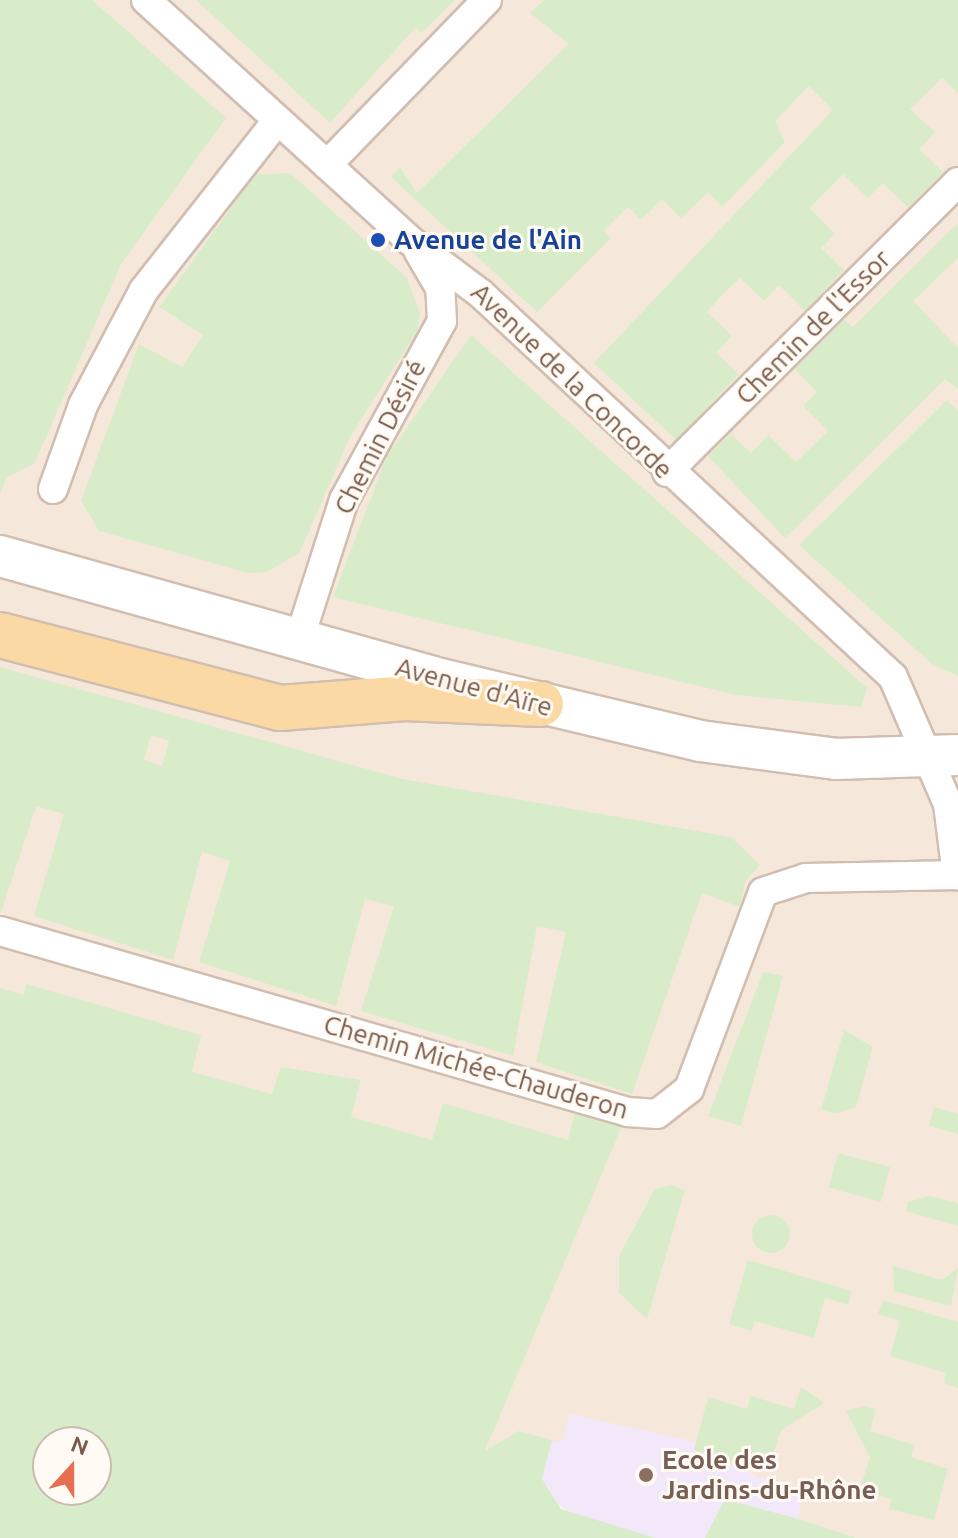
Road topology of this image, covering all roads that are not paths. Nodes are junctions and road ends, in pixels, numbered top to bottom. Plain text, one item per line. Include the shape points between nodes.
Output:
1 (146, 0) edge
2 (487, 0) edge
3 (278, 120) junction
4 (327, 165) junction
5 (958, 182) edge
6 (412, 242) junction
7 (442, 321) junction
8 (516, 333) junction
9 (667, 472) junction
10 (53, 489) dead end
11 (0, 556) edge
12 (0, 635) edge
13 (299, 640) junction
14 (541, 704) junction
15 (943, 756) edge
16 (958, 875) edge
17 (0, 931) edge

1 - 3 street, Avenue de la Concorde
2 - 4 street
3 - 4 street, Avenue de la Concorde
3 - 10 street via 144,290 83,405
4 - 6 street, Avenue de la Concorde
5 - 9 street, Chemin de l'Essor
6 - 7 street via 440,288
6 - 8 street, Avenue de la Concorde via 480,293
7 - 8 street via 473,312
7 - 13 street, Chemin Désiré via 344,500
8 - 9 street, Avenue de la Concorde
9 - 15 street, Avenue de la Concorde via 893,677
11 - 13 main road, Avenue d'Aïre
12 - 14 main road via 281,708 405,698
13 - 14 main road, Avenue d'Aïre
14 - 15 main road, Avenue d'Aïre via 778,755
15 - 16 street, Avenue de la Concorde
16 - 17 street, Chemin Michée-Chauderon via 806,878 763,892 689,1089 657,1114 628,1112

